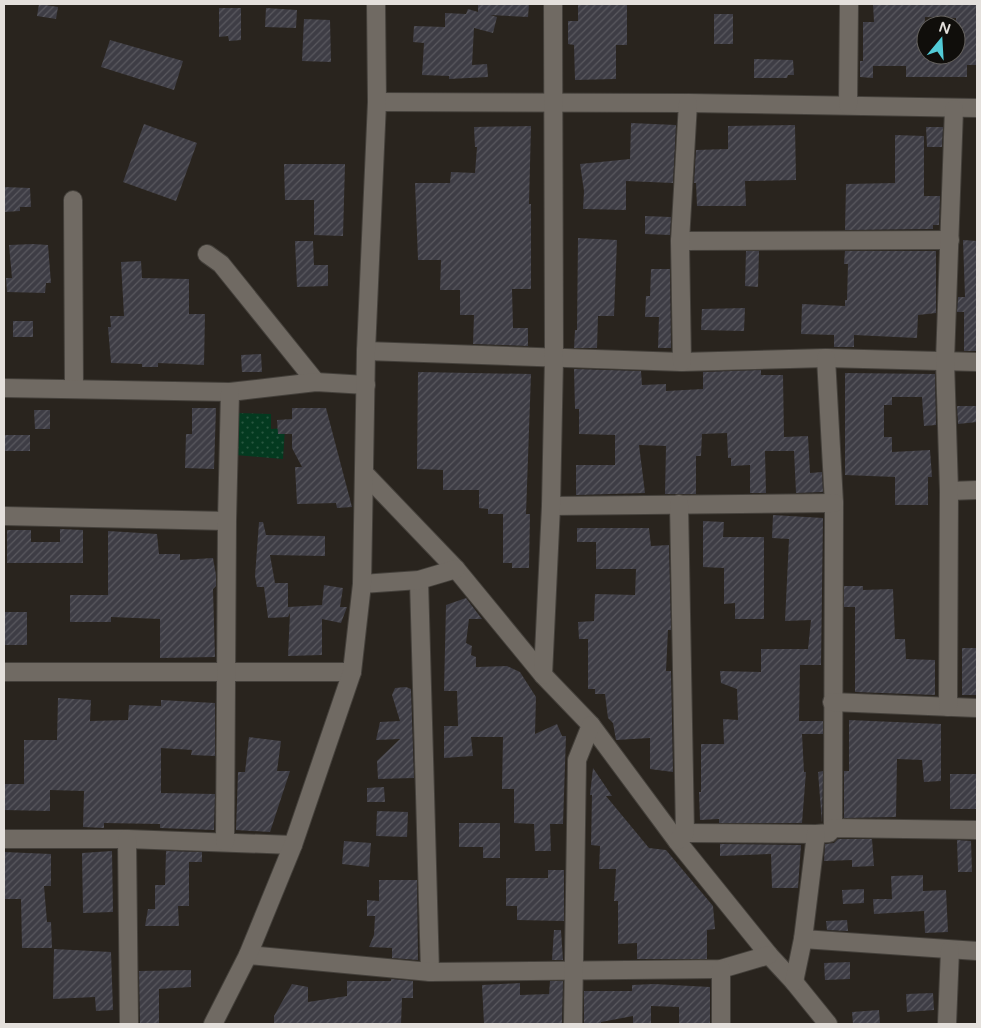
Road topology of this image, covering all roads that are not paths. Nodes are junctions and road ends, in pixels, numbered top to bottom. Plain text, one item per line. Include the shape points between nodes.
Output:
1 (376, 4) edge
2 (553, 4) edge
3 (848, 4) edge
4 (377, 102) junction
5 (552, 103) junction
6 (688, 103) junction
7 (848, 104) junction
8 (977, 108) edge
9 (954, 109) junction
10 (73, 200) dead end
11 (950, 240) junction
12 (680, 241) junction
13 (207, 254) dead end
14 (366, 351) junction
15 (554, 358) junction
16 (826, 358) junction
17 (945, 361) junction
18 (682, 362) junction
19 (977, 362) edge
20 (316, 382) junction
21 (366, 385) junction
22 (4, 388) edge
23 (74, 388) junction
24 (230, 392) junction
25 (365, 474) junction
26 (977, 490) edge
27 (949, 491) junction
28 (834, 503) junction
29 (679, 504) junction
30 (551, 506) junction
31 (4, 516) edge
32 (227, 521) junction
33 (456, 569) junction
34 (419, 580) junction
35 (362, 584) junction
36 (4, 672) edge
37 (352, 672) junction
38 (226, 673) junction
39 (543, 675) junction
40 (832, 702) junction
41 (948, 707) junction
42 (977, 708) edge
43 (591, 725) junction
44 (833, 828) junction
45 (977, 830) edge
46 (816, 834) junction
47 (681, 837) junction
48 (4, 839) edge
49 (127, 839) junction
50 (225, 842) junction
51 (293, 845) junction
52 (803, 939) junction
53 (950, 950) junction
54 (977, 951) edge
55 (248, 955) junction
56 (769, 955) junction
57 (721, 969) junction
58 (575, 970) junction
59 (430, 972) junction
60 (794, 982) junction
61 (129, 1024) edge
62 (212, 1024) edge
63 (574, 1024) edge
64 (721, 1024) edge
65 (828, 1024) edge
66 (947, 1024) edge

1 - 4 street
2 - 5 street
3 - 7 street
4 - 5 street
4 - 14 street
5 - 6 street
5 - 15 street
6 - 7 street
6 - 12 street
7 - 9 street
8 - 9 street
9 - 11 street
10 - 23 street
11 - 12 street
11 - 17 street
12 - 18 street
13 - 20 street via 221,264
14 - 15 street
14 - 21 street
15 - 18 street
15 - 30 street
16 - 17 street
16 - 18 street
16 - 28 street
17 - 19 street
17 - 27 street
20 - 21 street
20 - 24 street
21 - 25 street
22 - 23 street
23 - 24 street
24 - 32 street
25 - 33 street
25 - 35 street
26 - 27 street
27 - 41 street
28 - 29 street
28 - 40 street
29 - 30 street
29 - 47 street
30 - 39 street
31 - 32 street
32 - 38 street
33 - 34 street
33 - 39 street
34 - 35 street
34 - 59 street
35 - 37 street
36 - 38 street
37 - 38 street
37 - 51 street
38 - 50 street
39 - 43 street
40 - 41 street
40 - 44 street
41 - 42 street
43 - 47 street
43 - 58 street via 577,760
44 - 45 street
44 - 46 street via 829,833
46 - 47 street
46 - 52 street
47 - 56 street
48 - 49 street
49 - 50 street
49 - 61 street
50 - 51 street
51 - 55 street
52 - 53 street
52 - 60 street
53 - 54 street
53 - 66 street
55 - 59 street
55 - 62 street
56 - 57 street
56 - 60 street
57 - 58 street
57 - 64 street
58 - 59 street
58 - 63 street
60 - 65 street

